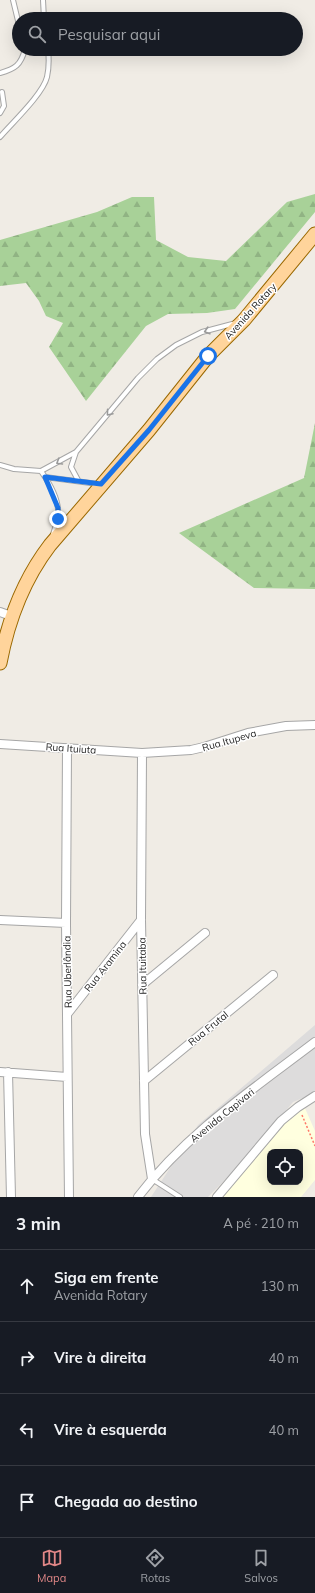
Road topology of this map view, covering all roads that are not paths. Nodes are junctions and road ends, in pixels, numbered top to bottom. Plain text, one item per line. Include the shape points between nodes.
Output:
1 (12, 0) edge
2 (43, 0) edge
3 (15, 12) edge
4 (44, 12) edge
5 (23, 56) edge
6 (49, 56) edge
7 (0, 73) edge
8 (2, 92) dead end
9 (0, 113) edge
10 (0, 137) edge
11 (315, 234) edge
12 (244, 320) junction
13 (76, 452) junction
14 (0, 465) edge
15 (41, 471) junction
16 (45, 477) junction
17 (78, 480) junction
18 (101, 484) junction
19 (50, 545) junction
20 (0, 612) edge
21 (14, 617) junction
22 (0, 663) edge
23 (315, 725) edge
24 (0, 744) edge
25 (67, 748) junction
26 (142, 753) junction
27 (0, 920) edge
28 (141, 920) junction
29 (66, 923) junction
30 (205, 933) dead end
31 (273, 975) dead end
32 (142, 985) junction
33 (68, 1013) junction
34 (315, 1042) edge
35 (4, 1072) edge
36 (68, 1077) junction
37 (144, 1081) junction
38 (315, 1096) edge
39 (152, 1179) junction
40 (11, 1197) edge
41 (69, 1197) edge
42 (138, 1197) edge
43 (180, 1197) edge
44 (218, 1197) edge

1 - 3 lane
2 - 4 lane
5 - 7 lane via 18,65
6 - 10 lane via 47,79 37,95
8 - 9 lane via 4,106
11 - 12 main road, Avenida Rotary
12 -> 13 lane via 202,332 157,358
12 - 18 main road, Avenida Rotary via 208,356 149,430
13 -> 15 lane
13 - 17 lane via 71,467
14 - 15 lane
15 - 16 lane
16 - 17 lane
16 - 19 lane via 58,508 58,519
17 - 18 lane
18 - 19 main road, Avenida Rotary
19 - 21 main road, Avenida Rotary via 36,562
20 - 21 street
21 - 22 main road, Avenida Rotary via 5,639
23 - 26 street, Rua Itupeva via 286,726 256,732 204,748
24 - 25 street, Rua Ituiuta
25 - 26 street, Rua Ituiuta
25 - 29 street, Rua Uberlândia
26 - 28 street, Rua Ituitaba
27 - 29 street
28 - 32 street, Rua Ituitaba
28 - 33 street, Rua Aramina
29 - 33 street, Rua Uberlândia
30 - 32 street
31 - 37 street, Rua Frutal
32 - 37 street, Rua Ituitaba
33 - 36 street, Rua Uberlândia
34 - 39 street, Avenida Capivari via 203,1128
35 - 36 street
35 - 40 street
36 - 41 street, Rua Uberlândia
37 - 39 street, Rua Ituitaba via 145,1134
38 - 44 street via 281,1121
39 - 42 street, Avenida Capivari
39 - 43 lane

